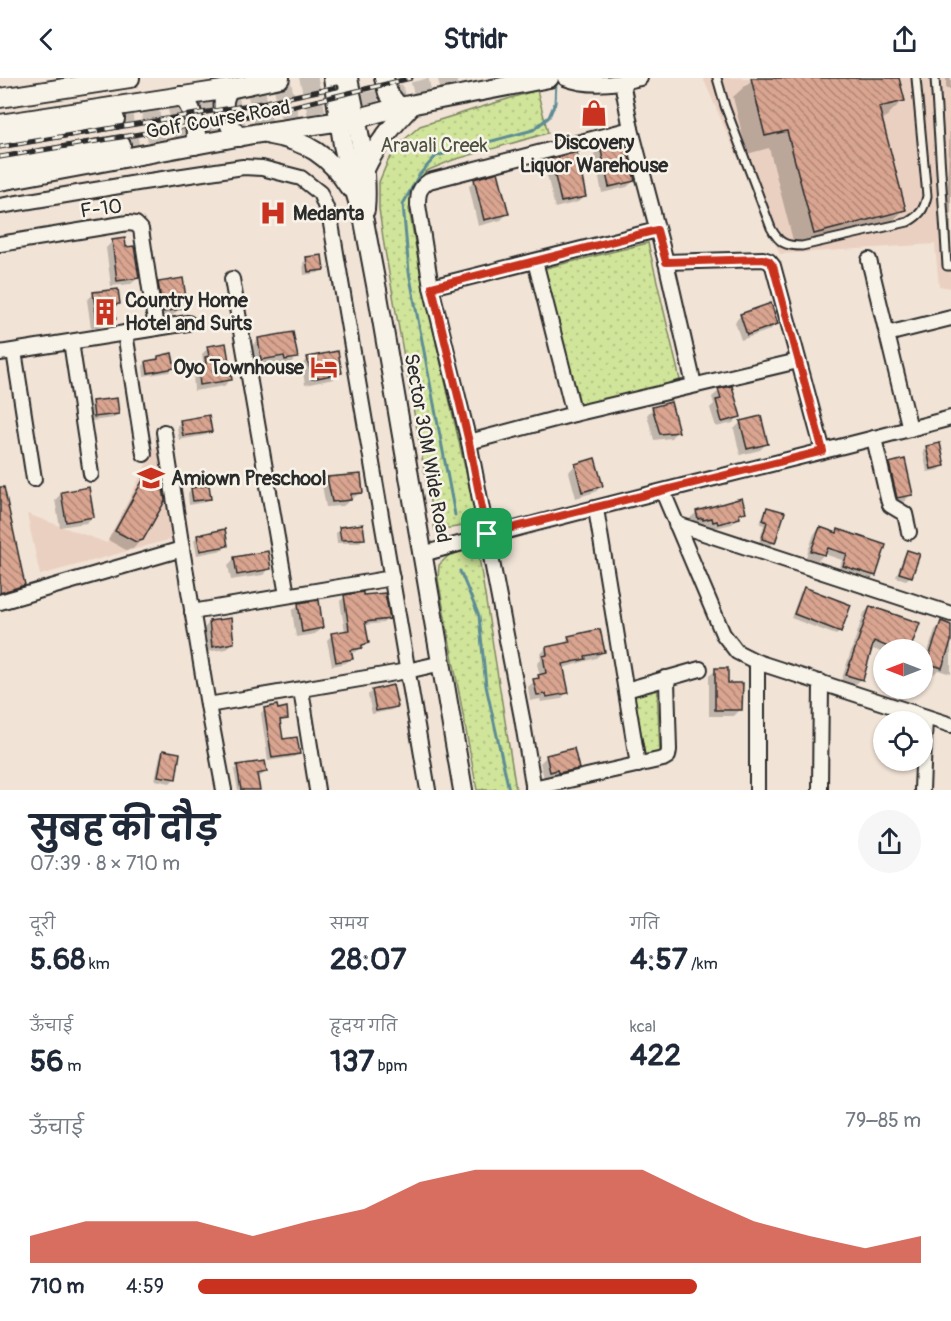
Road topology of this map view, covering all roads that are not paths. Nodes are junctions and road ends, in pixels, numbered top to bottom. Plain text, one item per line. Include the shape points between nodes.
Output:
1 (130, 78) edge
2 (279, 78) edge
3 (333, 78) edge
4 (348, 78) edge
5 (384, 78) edge
6 (549, 78) edge
7 (565, 78) edge
8 (640, 78) edge
9 (717, 78) edge
10 (916, 78) edge
11 (935, 78) edge
12 (622, 82) junction
13 (229, 89) junction
14 (181, 96) junction
15 (0, 98) edge
16 (406, 106) junction
17 (115, 119) tunnel mouth
18 (347, 120) junction
19 (0, 124) edge
20 (631, 129) junction
21 (246, 135) junction
22 (0, 138) edge
23 (195, 145) junction
24 (121, 146) tunnel mouth
25 (0, 166) edge
26 (365, 169) junction
27 (32, 175) junction
28 (0, 181) edge
29 (36, 200) junction
30 (0, 206) edge
31 (364, 221) junction
32 (657, 230) junction
33 (0, 244) edge
34 (869, 260) dead end
35 (535, 261) junction
36 (666, 262) junction
37 (951, 266) edge
38 (232, 279) dead end
39 (432, 287) junction
40 (951, 318) edge
41 (188, 324) dead end
42 (156, 328) junction
43 (125, 333) junction
44 (887, 334) junction
45 (71, 342) junction
46 (14, 351) junction
47 (0, 353) edge
48 (798, 362) junction
49 (694, 385) junction
50 (574, 414) junction
51 (951, 418) edge
52 (910, 429) junction
53 (164, 432) dead end
54 (874, 438) junction
55 (469, 442) junction
56 (823, 451) junction
57 (144, 454) dead end
58 (91, 474) dead end
59 (34, 479) dead end
60 (663, 492) junction
61 (596, 509) junction
62 (676, 524) junction
63 (909, 532) dead end
64 (487, 534) junction
65 (182, 549) junction
66 (423, 554) junction
67 (392, 578) junction
68 (287, 595) junction
69 (0, 602) edge
70 (192, 612) junction
71 (951, 614) edge
72 (757, 662) junction
73 (442, 663) junction
74 (700, 669) dead end
75 (407, 671) junction
76 (664, 678) junction
77 (821, 682) junction
78 (301, 690) junction
79 (626, 690) junction
80 (208, 705) junction
81 (907, 711) edge
82 (933, 719) edge
83 (951, 725) edge
84 (638, 765) junction
85 (923, 771) edge
86 (220, 789) edge
87 (534, 789) edge
88 (317, 790) edge
89 (428, 790) edge
90 (463, 790) edge
91 (757, 790) edge
92 (819, 790) edge
93 (922, 790) edge

1 - 15 main road
2 - 13 main road, Golf Course Road
3 - 18 main road
4 - 18 main road
5 - 16 main road via 388,93
6 - 16 main road, Golf Course Road
7 - 12 street via 578,83
8 - 12 street
9 - 10 lane via 771,228 777,240 787,246 908,222 919,216 927,196
11 - 37 lane via 947,266
12 - 20 street
13 - 14 main road, Golf Course Road
13 - 21 main road via 224,106 227,124
14 - 19 main road, Golf Course Road
14 - 23 main road via 188,101 197,136
16 - 18 main road, Golf Course Road
16 - 26 main road
17 - 22 main road
18 - 21 main road, Golf Course Road
18 - 26 main road
18 - 31 main road via 350,175
20 - 32 street
20 - 39 street via 421,186 418,205
21 - 23 main road, Golf Course Road
21 - 31 main road via 289,140 315,150 337,168
23 - 27 main road, Golf Course Road
24 - 25 main road
26 - 31 main road
27 - 28 main road, Golf Course Road
27 - 29 street
29 - 30 street
29 - 67 street via 243,167 301,178 320,194 330,218
31 - 66 main road, Sector 30M Wide Road
32 - 35 street
32 - 36 street
33 - 42 street, F-10 via 136,224 141,229
34 - 44 street
35 - 39 street
35 - 50 street
36 - 48 street via 769,261
36 - 49 street
38 - 68 street
39 - 55 street
40 - 44 street
41 - 42 street
42 - 43 street
43 - 45 street
43 - 57 street
44 - 52 street
45 - 46 street
45 - 58 street
46 - 47 street
46 - 59 street
48 - 49 street
48 - 56 street
49 - 50 street
50 - 55 street
51 - 52 street
52 - 54 street
53 - 65 street
54 - 56 street
54 - 63 street via 890,505 905,514
55 - 64 street
56 - 60 street
60 - 61 street
60 - 62 street
61 - 64 street
61 - 79 street
62 - 71 street
62 - 72 street via 723,634 737,652
64 - 66 street
64 - 87 street
65 - 69 street
65 - 70 street
66 - 73 main road, Sector 30M Wide Road
67 - 68 street
67 - 75 street
68 - 70 street
70 - 80 street
72 - 77 street
72 - 91 street
73 - 75 street
73 - 90 main road, Sector 30M Wide Road
74 - 76 street
75 - 78 street
75 - 89 street
76 - 79 street
76 - 84 street via 668,756
77 - 81 street
77 - 92 street
78 - 80 street
78 - 88 street
79 - 84 street
80 - 86 street
82 - 83 street
84 - 87 street
85 - 93 street

